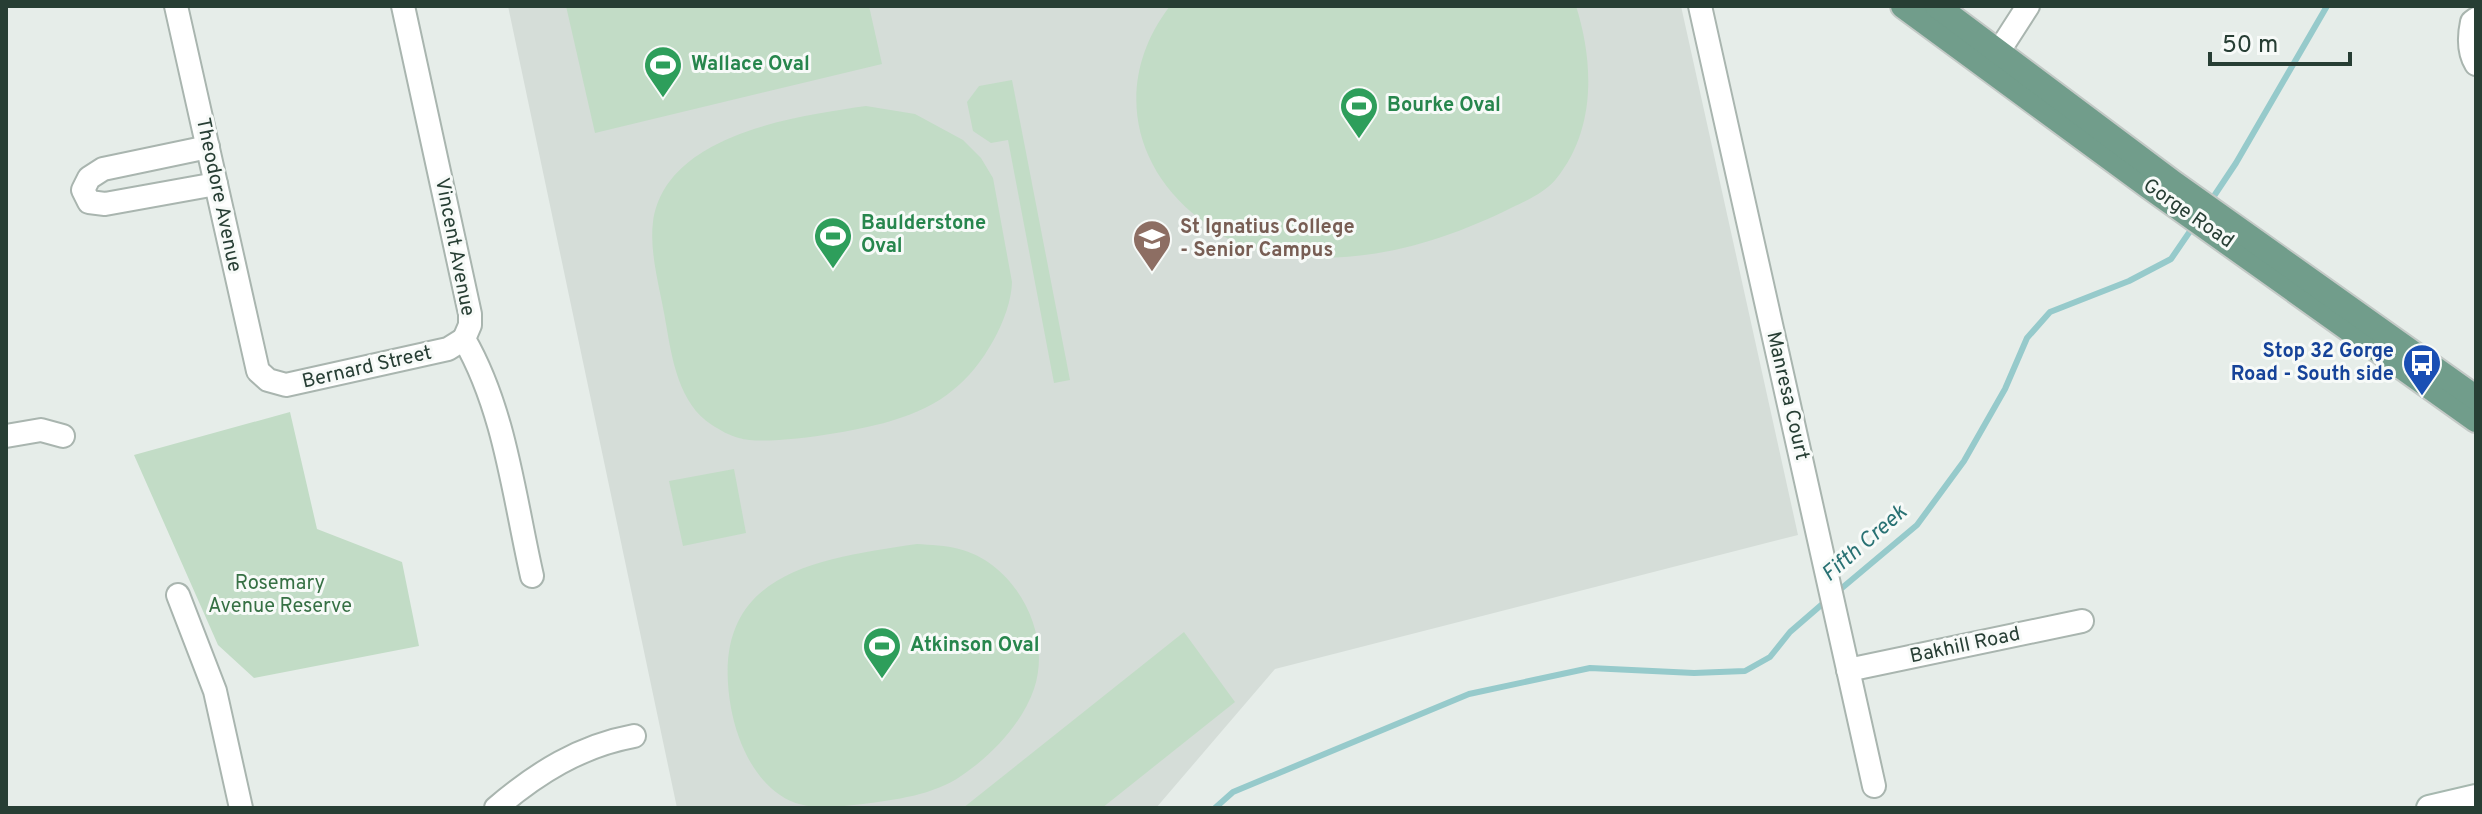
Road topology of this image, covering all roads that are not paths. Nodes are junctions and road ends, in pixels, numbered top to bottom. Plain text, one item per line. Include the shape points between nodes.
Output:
1 (176, 6) edge
2 (403, 6) edge
3 (1700, 6) edge
4 (1903, 6) edge
5 (1937, 6) edge
6 (2028, 6) edge
7 (2476, 19) edge
8 (1994, 60) junction
9 (2476, 64) edge
10 (208, 147) junction
11 (216, 184) junction
12 (2212, 221) junction
13 (464, 339) junction
14 (268, 380) joint
15 (2476, 398) edge
16 (2476, 420) edge
17 (6, 436) edge
18 (63, 436) dead end
19 (532, 576) dead end
20 (178, 595) dead end
21 (2082, 621) dead end
22 (1848, 670) junction
23 (634, 736) dead end
24 (1874, 786) dead end
25 (2476, 797) edge
26 (241, 808) edge
27 (496, 808) edge
28 (2429, 808) edge

1 - 10 street, Theodore Avenue
2 - 13 street, Vincent Avenue via 470,314
3 - 22 street, Manresa Court
4 - 8 main road, Gorge Road
5 - 8 main road, Gorge Road
6 - 8 street
7 - 9 street via 2469,35
8 - 12 main road, Gorge Road
10 - 11 street, Theodore Avenue
10 - 11 street via 103,169 83,190 89,202 105,204
11 - 14 street, Theodore Avenue via 250,342 258,371
12 - 15 main road, Gorge Road
12 - 16 main road, Gorge Road
13 - 14 street, Bernard Street via 448,349 306,382 286,385
13 - 19 street, Vincent Avenue via 495,412
17 - 18 street via 41,430
20 - 26 street via 215,691
21 - 22 street, Bakhill Road
22 - 24 street, Manresa Court
23 - 27 street via 571,755
25 - 28 main road

